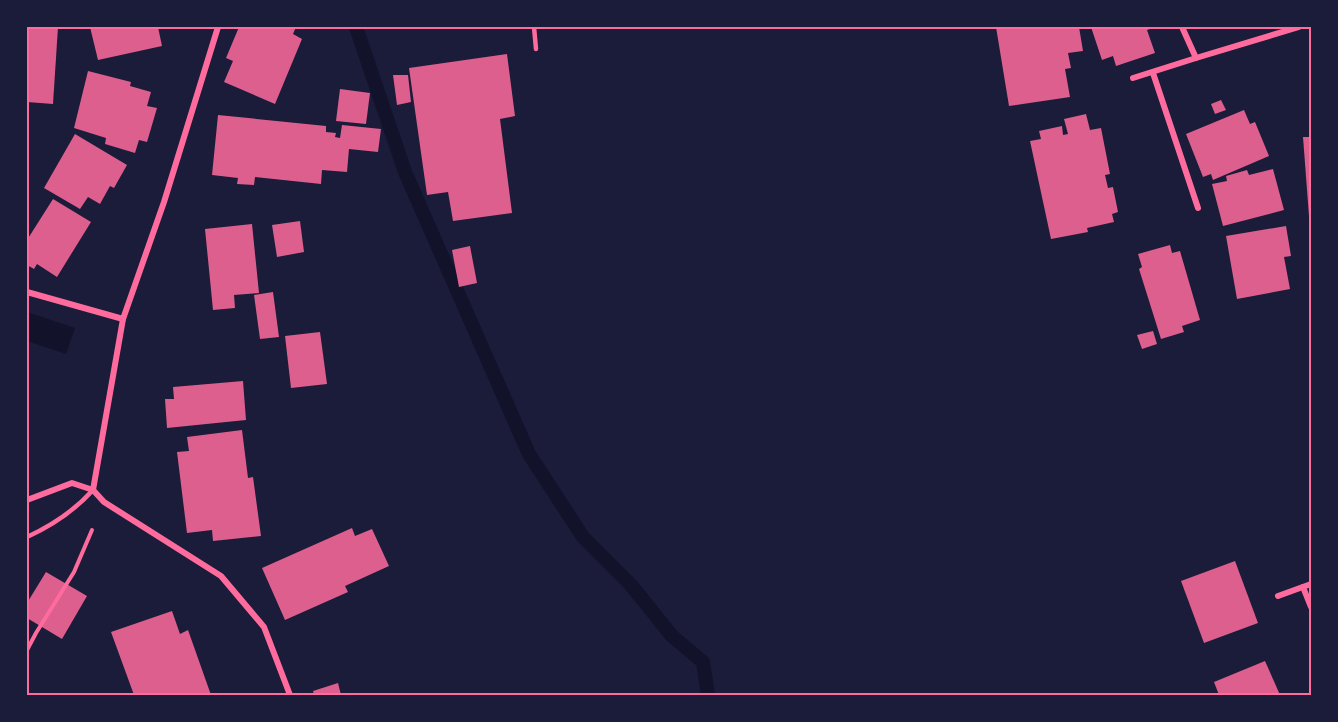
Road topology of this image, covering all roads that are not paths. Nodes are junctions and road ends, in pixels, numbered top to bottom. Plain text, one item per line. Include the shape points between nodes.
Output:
1 (218, 27) edge
2 (534, 27) edge
3 (1182, 27) edge
4 (1299, 27) edge
5 (536, 49) dead end
6 (1196, 58) junction
7 (1153, 73) junction
8 (1133, 78) dead end
9 (1198, 208) dead end
10 (27, 292) edge
11 (123, 319) junction
12 (93, 490) junction
13 (27, 500) edge
14 (27, 537) edge
15 (1311, 584) edge
16 (1303, 587) junction
17 (1278, 596) dead end
18 (1311, 607) edge
19 (290, 695) edge

1 - 11 street
2 - 5 lane
3 - 6 street
4 - 6 street
6 - 7 street
7 - 8 street
7 - 9 street
10 - 11 street
11 - 12 street
12 - 13 street via 72,483
12 - 14 lane via 81,503
12 - 19 street via 104,502 220,576 264,627
15 - 16 street
16 - 17 street
16 - 18 street

